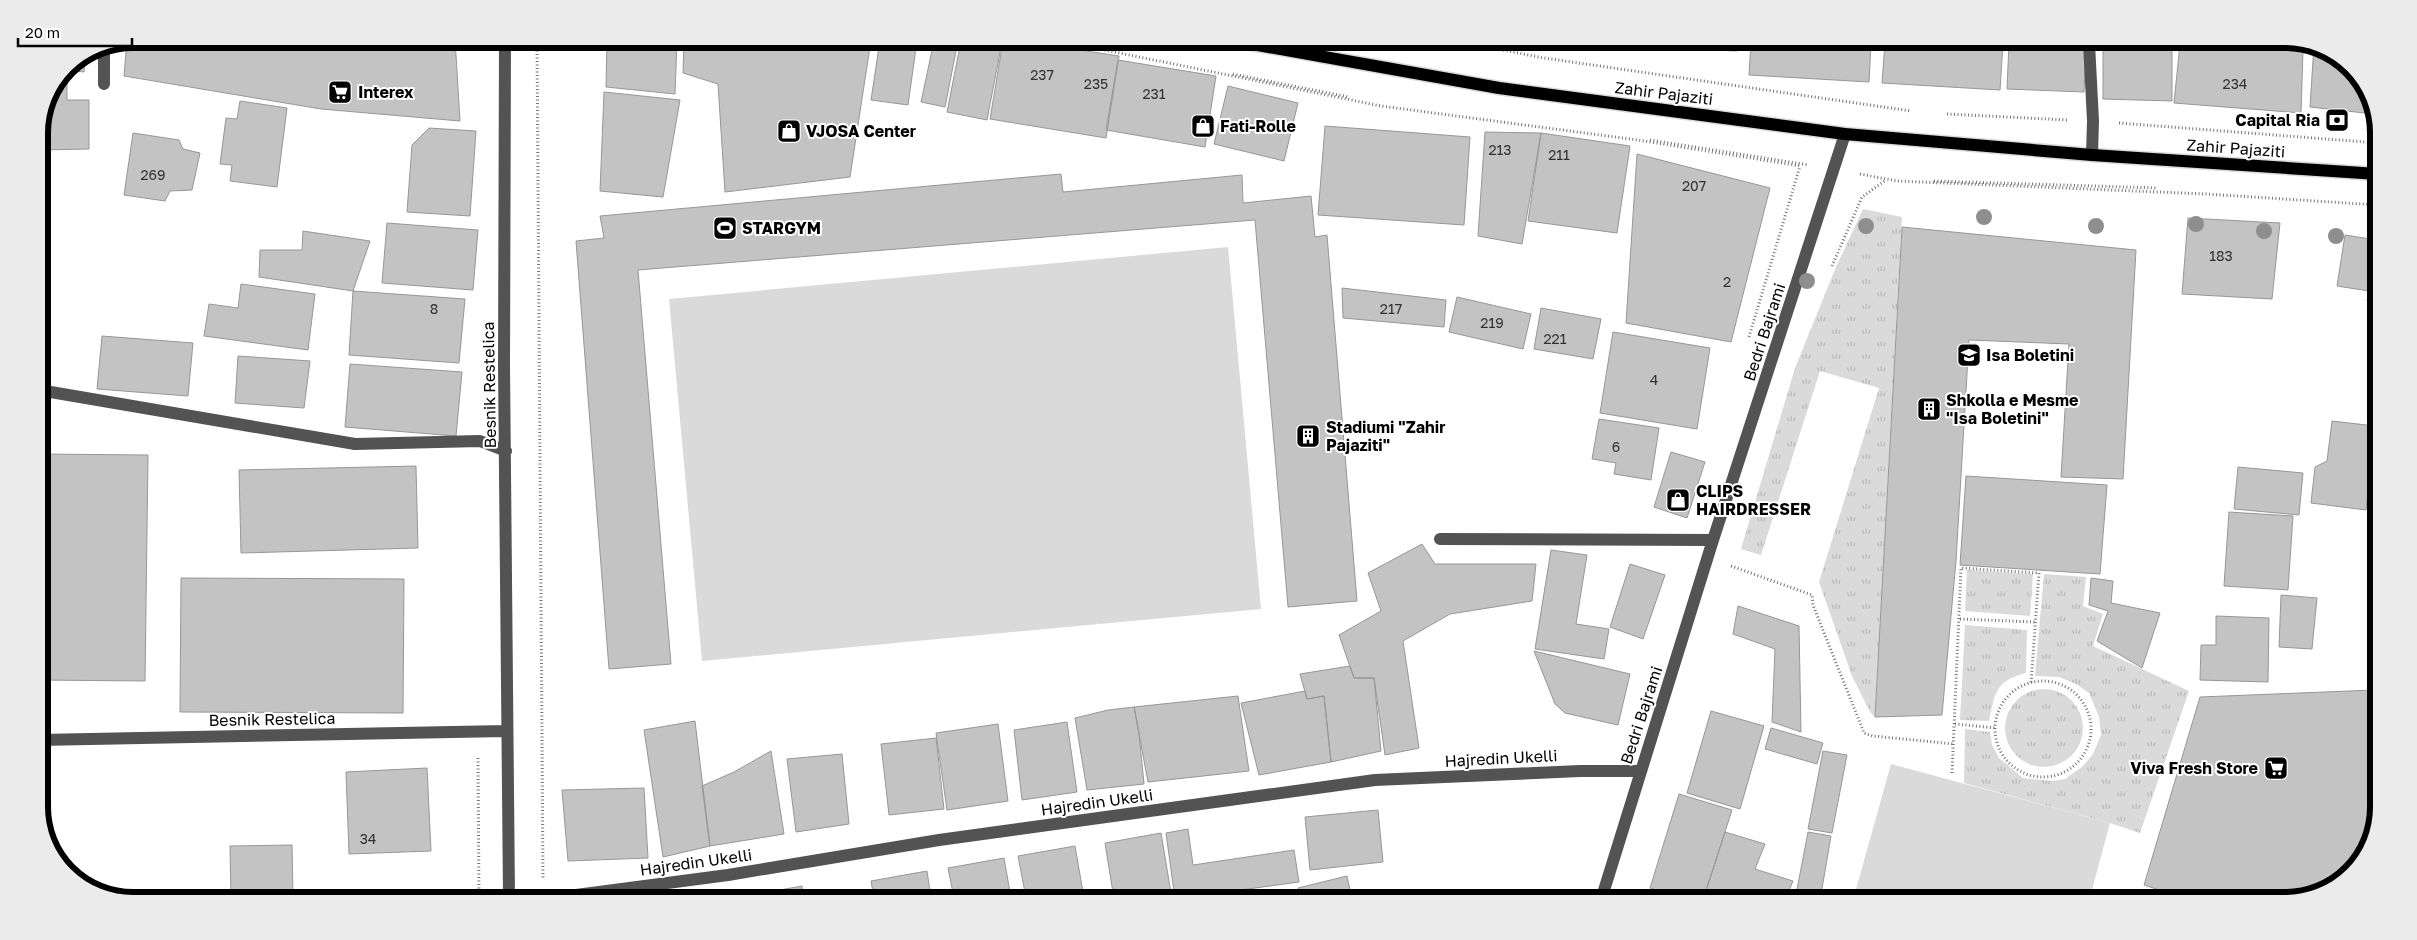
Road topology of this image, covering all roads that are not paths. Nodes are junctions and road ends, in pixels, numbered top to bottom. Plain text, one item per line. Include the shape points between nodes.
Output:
1 (505, 48) edge
2 (1274, 48) edge
3 (2089, 48) edge
4 (104, 53) edge
5 (104, 84) dead end
6 (1845, 134) junction
7 (2092, 155) junction
8 (2369, 173) edge
9 (48, 392) edge
10 (506, 451) junction
11 (1440, 539) dead end
12 (1713, 540) junction
13 (506, 731) junction
14 (48, 740) edge
15 (1640, 771) junction
16 (509, 892) edge
17 (599, 892) edge
18 (1603, 892) edge

1 - 10 street, Besnik Restelica
2 - 6 main road, Zahir Pajaziti via 1499,88
3 - 7 street
4 - 5 street
6 - 7 main road, Zahir Pajaziti
6 - 12 street, Bedri Bajrami
7 - 8 main road, Zahir Pajaziti
9 - 10 street via 355,444 480,441
10 - 13 street, Besnik Restelica
11 - 12 street
12 - 15 street, Bedri Bajrami
13 - 14 street, Besnik Restelica
13 - 16 street, Besnik Restelica
15 - 17 street, Hajredin Ukelli via 1375,780 939,840 728,875
15 - 18 street, Bedri Bajrami

